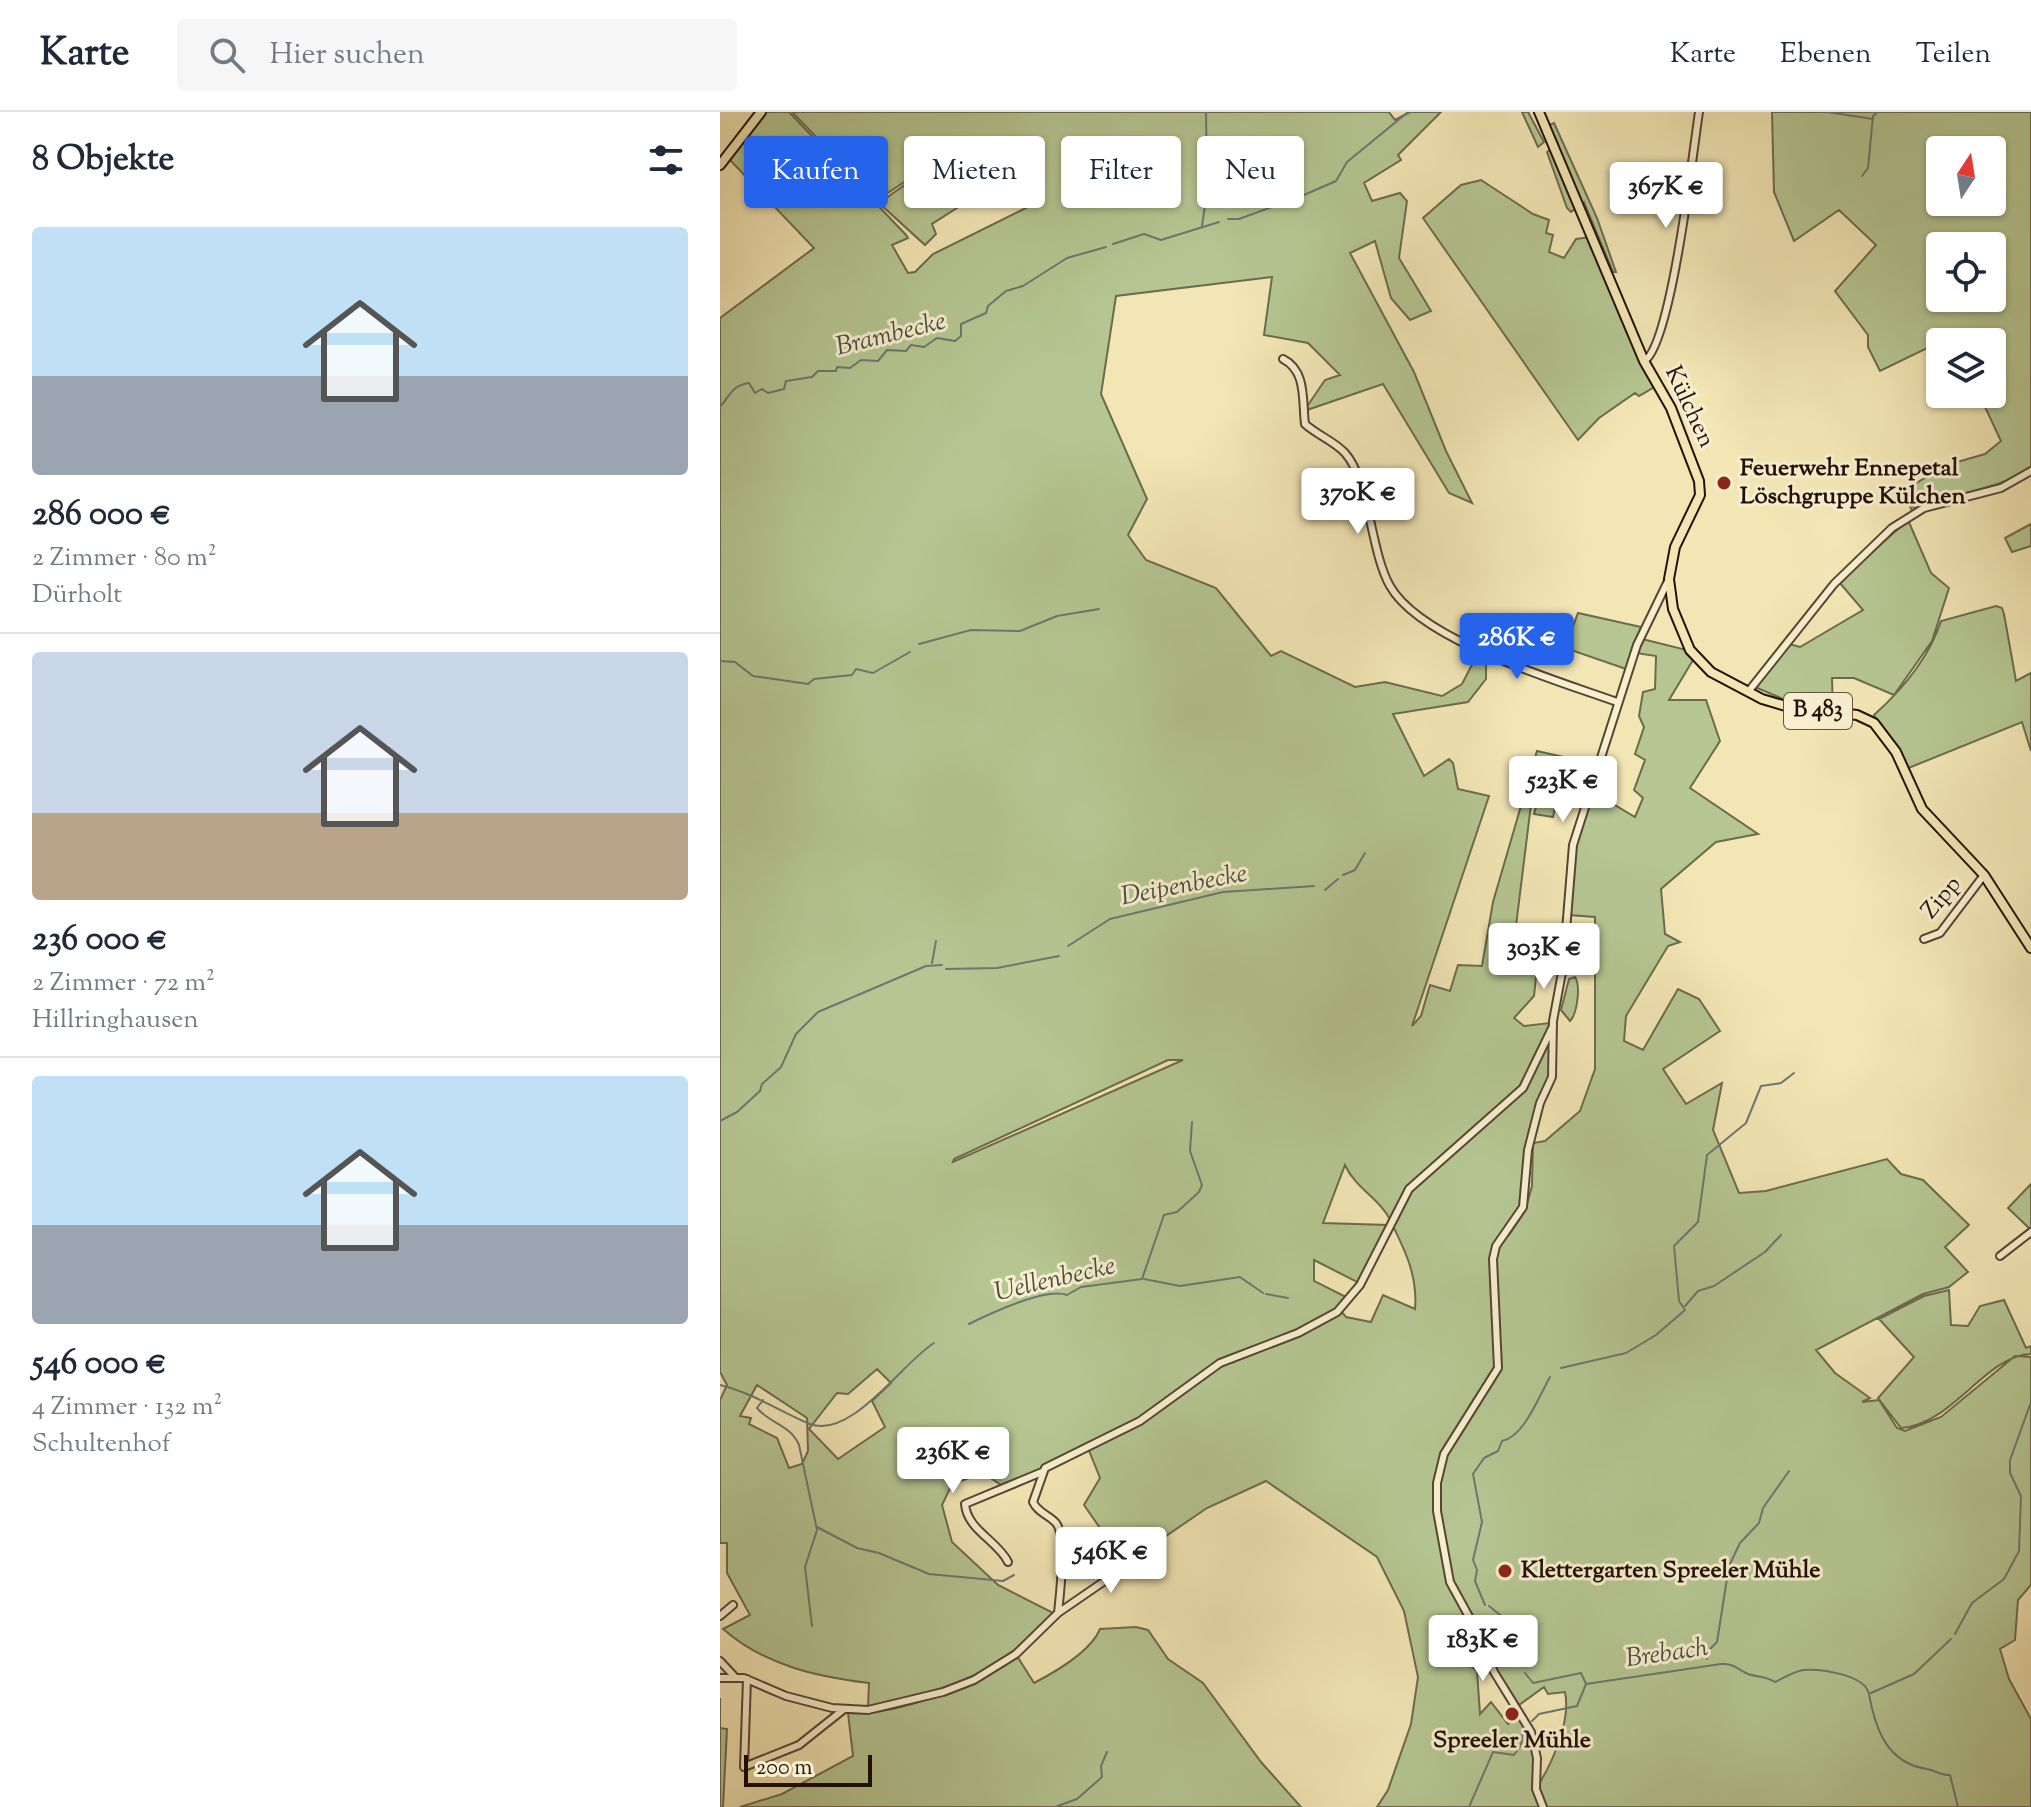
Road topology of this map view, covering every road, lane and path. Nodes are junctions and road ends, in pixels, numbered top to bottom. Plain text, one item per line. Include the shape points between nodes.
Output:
1 (761, 112) edge
2 (1539, 112) edge
3 (1699, 112) edge
4 (720, 165) edge
5 (1283, 359) dead end
6 (1644, 361) junction
7 (2031, 471) edge
8 (1669, 579) junction
9 (1748, 692) junction
10 (1617, 702) junction
11 (1984, 875) junction
12 (1924, 939) dead end
13 (2031, 948) edge
14 (1553, 1026) junction
15 (2031, 1232) edge
16 (2000, 1256) dead end
17 (1042, 1472) junction
18 (1008, 1562) dead end
19 (1122, 1569) dead end
20 (733, 1605) dead end
21 (1058, 1613) junction
22 (720, 1616) edge
23 (720, 1661) edge
24 (734, 1676) junction
25 (720, 1678) edge
26 (747, 1679) junction
27 (843, 1710) junction
28 (1543, 1807) edge

1 - 4 main road
2 - 6 main road, Külchen
3 - 6 street via 1667,311 1653,354
5 - 10 street via 1301,380 1305,424 1350,460 1383,570 1399,598 1431,623 1491,656
6 - 8 main road, Külchen / B 483 via 1671,408 1700,492 1671,561
7 - 9 street via 2001,488 1924,508 1892,528 1834,584
8 - 9 main road, B 483 via 1673,609 1690,650 1711,672
8 - 10 street via 1643,627
9 - 11 main road, B 483 via 1782,705 1857,715 1874,723 1896,752 1916,800
10 - 14 street via 1573,845
11 - 12 street, Zipp via 1940,933
11 - 13 main road, B 483
14 - 17 street via 1523,1088 1406,1192 1360,1285 1337,1312 1220,1363 1140,1421
14 - 28 street via 1554,1070 1528,1150 1523,1207 1493,1255 1497,1371 1447,1449 1436,1496 1450,1582 1494,1672 1528,1724
15 - 16 street
17 - 18 street via 965,1504 969,1518
17 - 21 street via 1033,1502 1055,1522 1062,1538
19 - 21 street
20 - 22 street
21 - 27 street via 1016,1654 967,1684 868,1710
23 - 24 street
24 - 25 street
24 - 26 street
26 - 27 street via 786,1696
26 - 27 street via 744,1767 799,1745

